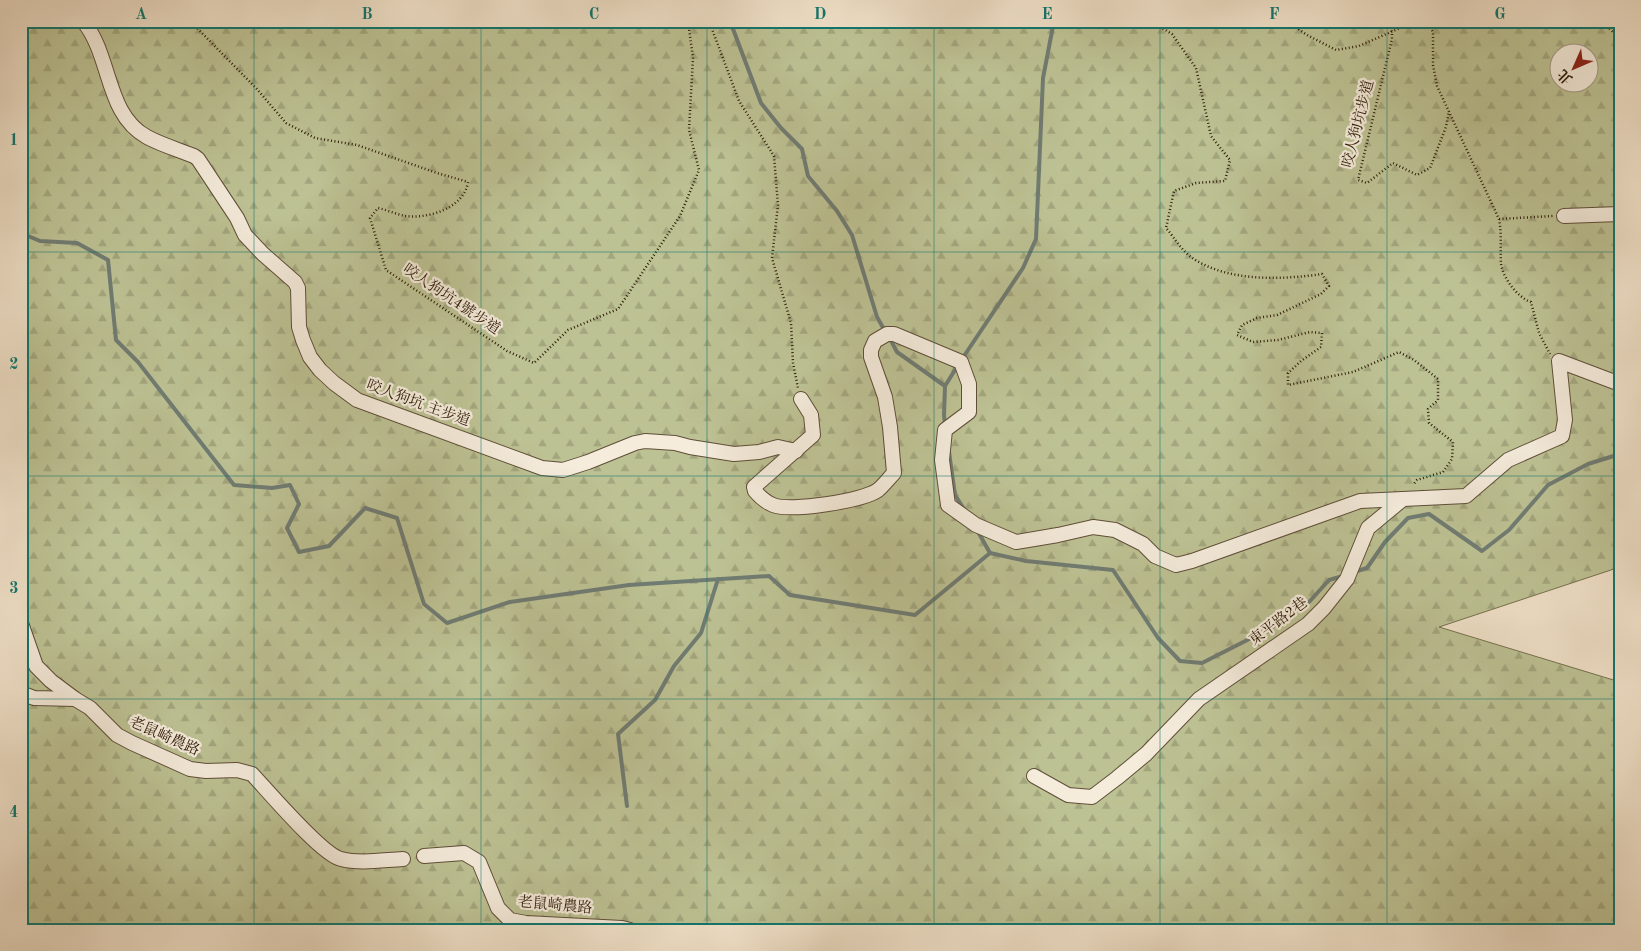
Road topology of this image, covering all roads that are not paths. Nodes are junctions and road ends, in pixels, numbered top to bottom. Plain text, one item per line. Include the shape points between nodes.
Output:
1 (83, 21) edge
2 (1620, 214) edge
3 (1564, 216) road end
4 (1620, 384) edge
5 (801, 399) road end
6 (796, 451) junction
7 (1403, 499) junction
8 (21, 624) edge
9 (21, 693) edge
10 (75, 699) junction
11 (1034, 776) dead end
12 (424, 856) dead end
13 (402, 859) dead end
14 (630, 930) edge

1 - 6 street, 咬人狗坑 主步道 via 97,43 123,115 147,137 198,159 246,235 262,254 295,282 299,327 310,357 320,370 357,400 542,468 563,470 645,441 734,454 778,447
2 - 3 street
4 - 7 street via 1559,362 1566,420 1562,436 1508,460 1466,496
5 - 6 street via 811,415 813,435
6 - 7 street via 754,487 761,498 774,506 843,502 877,490 894,473 885,397 871,350 875,341 894,334 961,362 969,384 969,412 946,430 942,460 948,505 976,525 1016,542 1093,526 1115,530 1143,544 1155,556 1176,565 1360,501
7 - 11 street, 東平路2巷 via 1368,528 1347,579 1308,624 1199,699 1146,754 1117,778 1092,796 1068,795
8 - 10 street, 老鼠崎農路 via 36,666
9 - 10 street via 34,698
10 - 13 street, 老鼠崎農路 via 90,708 117,734 190,769 237,770 252,774 318,844 339,859
12 - 14 street, 老鼠崎農路 via 464,853 479,862 498,908 510,920

